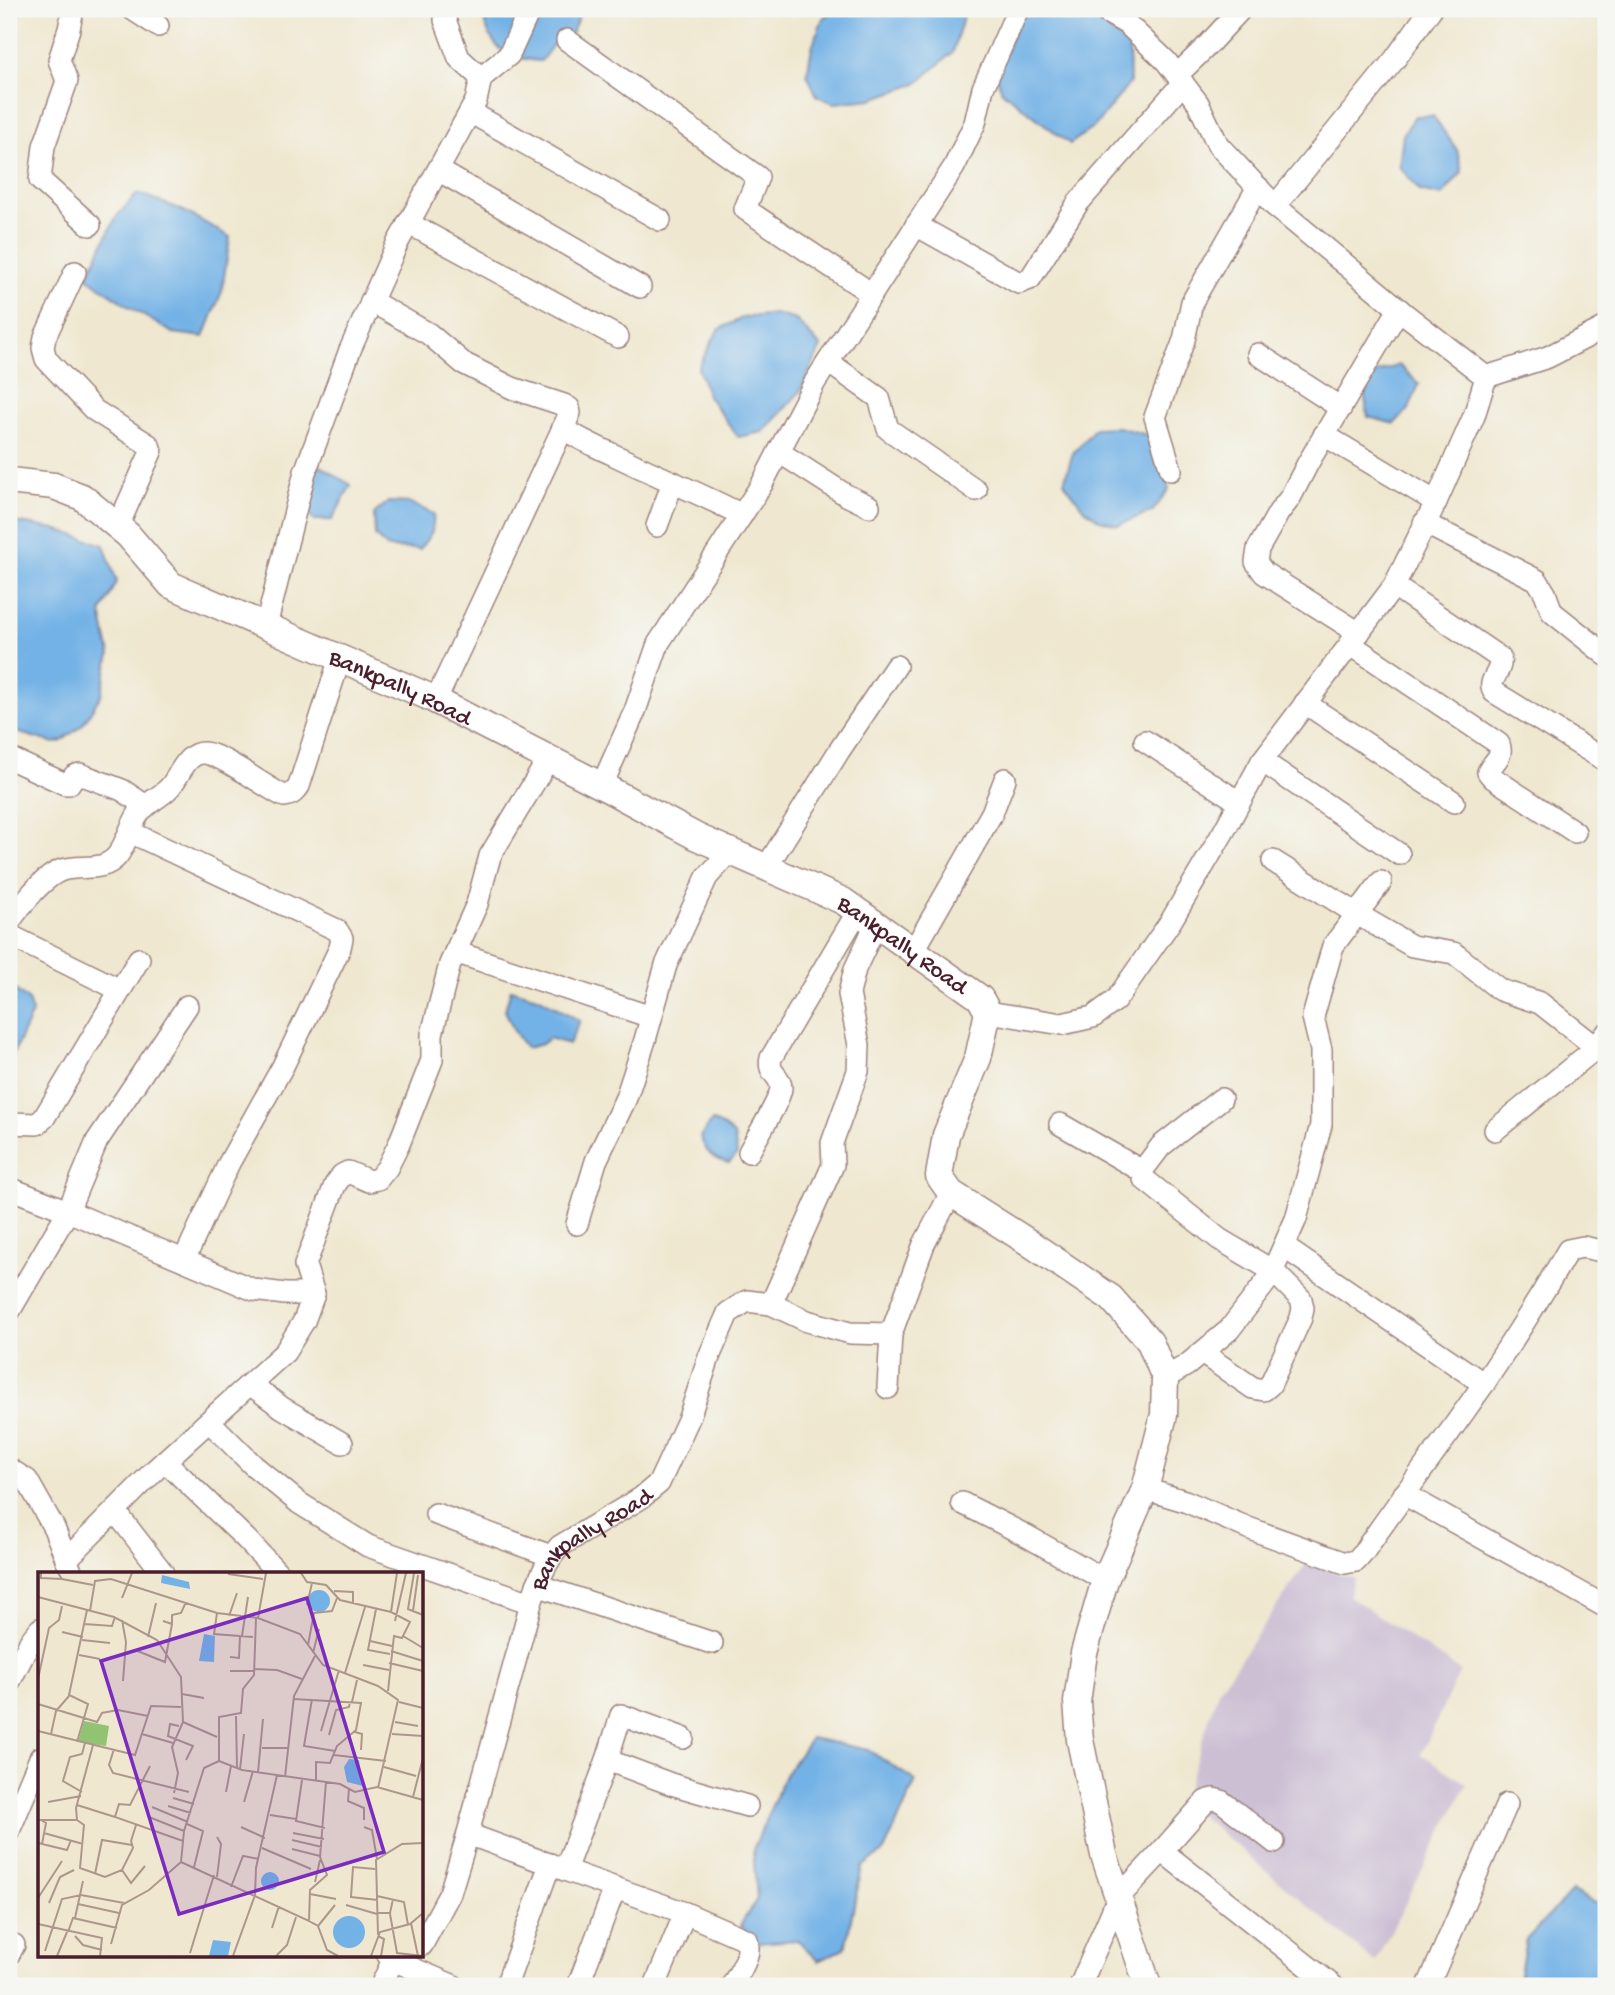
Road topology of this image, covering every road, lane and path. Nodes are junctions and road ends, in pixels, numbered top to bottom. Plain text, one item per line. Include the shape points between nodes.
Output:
1 (73, 9) edge
2 (132, 9) edge
3 (447, 9) edge
4 (530, 9) edge
5 (1018, 9) edge
6 (1101, 9) edge
7 (1241, 9) edge
8 (1432, 9) edge
9 (158, 26) dead end
10 (567, 40) dead end
11 (481, 78) junction
12 (1180, 79) junction
13 (470, 112) junction
14 (438, 170) junction
15 (1258, 187) junction
16 (1275, 206) junction
17 (660, 220) dead end
18 (408, 223) junction
19 (90, 225) dead end
20 (916, 225) junction
21 (75, 272) dead end
22 (640, 288) dead end
23 (872, 294) junction
24 (371, 301) junction
25 (1399, 309) junction
26 (1606, 327) edge
27 (618, 337) dead end
28 (1258, 354) dead end
29 (828, 362) junction
30 (1486, 377) junction
31 (1341, 408) junction
32 (563, 428) junction
33 (1324, 435) junction
34 (779, 452) junction
35 (1171, 470) dead end
36 (9, 481) edge
37 (673, 482) junction
38 (976, 490) dead end
39 (1436, 502) junction
40 (869, 506) dead end
41 (742, 515) junction
42 (1424, 523) junction
43 (117, 526) junction
44 (657, 526) dead end
45 (1394, 586) junction
46 (266, 626) junction
47 (1354, 639) junction
48 (1606, 655) edge
49 (340, 658) junction
50 (896, 666) dead end
51 (436, 700) junction
52 (1305, 704) junction
53 (1145, 741) dead end
54 (9, 758) edge
55 (550, 758) junction
56 (1262, 761) junction
57 (1606, 761) edge
58 (1005, 779) dead end
59 (602, 785) junction
60 (1239, 802) junction
61 (1454, 802) dead end
62 (146, 806) junction
63 (130, 832) junction
64 (1575, 832) dead end
65 (730, 852) junction
66 (1399, 853) dead end
67 (1273, 860) dead end
68 (766, 868) junction
69 (1381, 882) dead end
70 (1357, 914) junction
71 (867, 918) junction
72 (9, 922) edge
73 (9, 934) edge
74 (914, 950) junction
75 (455, 952) junction
76 (139, 959) dead end
77 (120, 990) junction
78 (187, 1006) dead end
79 (988, 1012) junction
80 (651, 1017) junction
81 (1603, 1046) edge
82 (1221, 1099) dead end
83 (9, 1123) edge
84 (1060, 1124) dead end
85 (1495, 1130) dead end
86 (749, 1152) dead end
87 (1142, 1171) junction
88 (9, 1188) edge
89 (951, 1193) junction
90 (68, 1211) junction
91 (577, 1224) dead end
92 (1284, 1247) junction
93 (1606, 1252) edge
94 (184, 1259) junction
95 (1273, 1271) junction
96 (314, 1294) junction
97 (771, 1304) junction
98 (9, 1312) edge
99 (891, 1334) junction
100 (1202, 1353) junction
101 (1165, 1378) junction
102 (250, 1384) junction
103 (1484, 1384) junction
104 (888, 1388) dead end
105 (210, 1422) junction
106 (342, 1443) dead end
107 (165, 1461) junction
108 (9, 1469) edge
109 (1144, 1489) junction
110 (1404, 1494) junction
111 (962, 1503) dead end
112 (115, 1511) junction
113 (436, 1514) dead end
114 (551, 1556) junction
115 (69, 1567) edge
116 (162, 1572) edge
117 (276, 1572) edge
118 (1105, 1580) junction
119 (534, 1594) junction
120 (1606, 1607) edge
121 (38, 1631) edge
122 (712, 1643) dead end
123 (9, 1683) edge
124 (683, 1738) dead end
125 (607, 1760) junction
126 (38, 1763) edge
127 (1507, 1804) dead end
128 (747, 1807) dead end
129 (9, 1831) edge
130 (468, 1834) junction
131 (1274, 1842) dead end
132 (1162, 1851) junction
133 (557, 1867) junction
134 (615, 1888) junction
135 (1118, 1898) junction
136 (685, 1913) junction
137 (424, 1941) edge
138 (402, 1959) edge
139 (381, 1986) edge
140 (454, 1986) edge
141 (506, 1986) edge
142 (578, 1986) edge
143 (655, 1986) edge
144 (732, 1986) edge
145 (1080, 1986) edge
146 (1148, 1986) edge
147 (1333, 1986) edge
148 (1428, 1986) edge

1 - 19 street via 59,60 67,81 44,146 40,180
2 - 9 street
3 - 11 street via 444,20 459,58
4 - 11 street via 509,55
5 - 20 street via 983,88 975,123 954,167
6 - 12 street via 1127,24
7 - 12 street
8 - 16 street
10 - 23 street via 758,177 745,209
11 - 13 street
12 - 15 street via 1198,103 1218,145
12 - 20 street via 1078,203 1026,282 1019,283
13 - 14 street
13 - 17 street
14 - 18 street
14 - 22 street
15 - 16 street
15 - 35 street via 1192,302 1184,340 1155,417
16 - 25 street
18 - 24 street
18 - 27 street
20 - 23 street
21 - 43 street via 45,337 46,359 94,410 151,448
23 - 29 street
24 - 32 street via 429,334 463,363 512,388 569,408
24 - 46 street via 305,472
25 - 30 street
25 - 31 street
26 - 30 street via 1548,356
28 - 31 street
29 - 34 street
29 - 38 street via 879,398 888,429
30 - 39 street
31 - 33 street
32 - 37 street
32 - 51 street
33 - 39 street
33 - 47 street via 1258,549 1256,562
34 - 40 street
34 - 41 street
36 - 43 street, Bankpally Road via 54,486 82,497
37 - 41 street
37 - 44 street
39 - 42 street
41 - 59 street via 658,645
42 - 45 street
42 - 48 street via 1536,580 1552,612
43 - 46 street, Bankpally Road via 171,585
45 - 47 street
45 - 57 street via 1500,658 1501,667 1491,683 1494,692
46 - 49 street, Bankpally Road
47 - 52 street
47 - 64 street via 1499,744 1501,754 1488,772 1493,778
49 - 51 street, Bankpally Road
49 - 62 street via 295,792 284,796 205,753 189,759 172,785
50 - 68 street
51 - 55 street, Bankpally Road
52 - 56 street
52 - 61 street
53 - 60 street
54 - 62 street via 65,784 80,774 122,790
55 - 59 street, Bankpally Road
55 - 75 street via 490,856 477,904
56 - 60 street
56 - 66 street
58 - 74 street via 992,813
59 - 65 street, Bankpally Road
60 - 79 street via 1171,921 1116,1000 1093,1017 1062,1024
62 - 63 street
63 - 72 street via 107,865 74,868 50,877
63 - 94 street via 337,930 342,937 284,1066 229,1163
65 - 68 street, Bankpally Road
65 - 80 street via 707,877 689,914 666,965
67 - 70 street
68 - 71 street, Bankpally Road via 843,901
69 - 70 street
70 - 81 street via 1412,946 1454,953 1500,990 1540,1003
70 - 92 street via 1334,946 1313,1017 1321,1051 1321,1125
71 - 74 street, Bankpally Road
71 - 86 street via 771,1058 771,1071 781,1087
71 - 97 street via 849,994 859,1045 858,1071 832,1143 833,1165
73 - 77 street
74 - 79 street, Bankpally Road via 980,998
75 - 80 street
75 - 96 street via 432,1034 432,1060 387,1168 378,1179 369,1181 348,1172 335,1185 305,1265
76 - 77 street
77 - 83 street via 44,1118 37,1124
78 - 90 street via 97,1141
79 - 89 street, Bankpally Road via 978,1058 946,1135 939,1176
80 - 91 street via 626,1098 596,1161
81 - 85 street
82 - 87 street via 1161,1146
84 - 87 street
87 - 95 street via 1144,1179 1219,1239
88 - 90 street
89 - 99 street via 924,1244
89 - 101 street via 1111,1298 1150,1342
90 - 94 street
90 - 98 street
92 - 95 street
92 - 103 street
93 - 103 street via 1583,1247 1568,1250
94 - 96 street via 254,1290
95 - 100 street via 1229,1330
95 - 100 street via 1301,1299 1303,1308 1270,1385 1264,1390 1253,1388
96 - 102 street via 285,1352
97 - 99 street via 807,1321 850,1333
97 - 114 street, Bankpally Road via 747,1301 728,1314 659,1483
99 - 104 street
100 - 101 street
101 - 109 street via 1164,1415
102 - 105 street
102 - 106 street
103 - 110 street
105 - 107 street
105 - 119 street via 299,1503 368,1546
107 - 112 street
107 - 117 street
108 - 115 street via 27,1480
109 - 110 street via 1345,1563 1356,1561 1363,1553
109 - 118 street
110 - 120 street
111 - 118 street
112 - 115 street
112 - 116 street
113 - 114 street
114 - 119 street, Bankpally Road
118 - 135 street via 1084,1653 1077,1702 1080,1741
119 - 122 street
119 - 130 street, Bankpally Road
121 - 123 street
124 - 125 street via 621,1715
125 - 128 street
125 - 133 street
126 - 129 street
127 - 148 street
130 - 133 street
130 - 137 street, Bankpally Road via 450,1893
131 - 132 street via 1222,1801 1213,1799 1206,1801
132 - 135 street
132 - 147 street
133 - 134 street
133 - 141 street
134 - 136 street
134 - 142 street
135 - 145 street
135 - 146 street
136 - 143 street
136 - 144 street via 747,1940 749,1948
138 - 139 street
138 - 140 street

